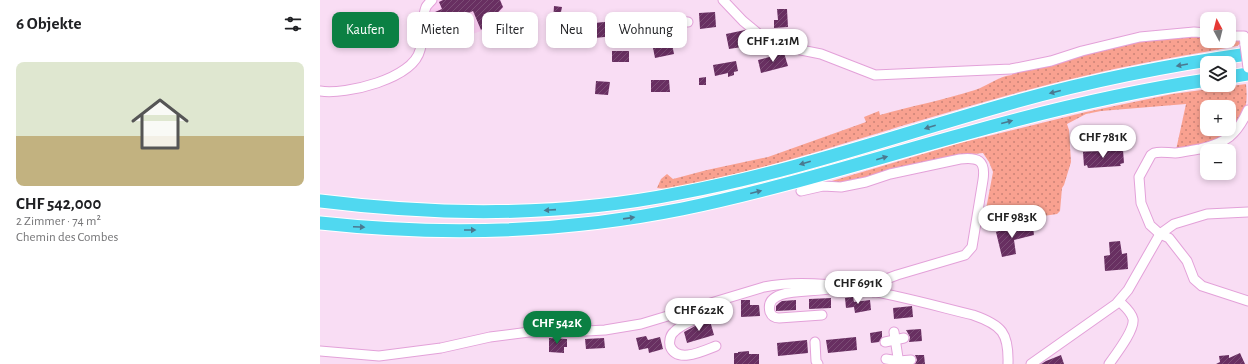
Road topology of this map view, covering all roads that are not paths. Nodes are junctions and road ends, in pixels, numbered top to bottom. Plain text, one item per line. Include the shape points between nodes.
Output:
1 (432, 0) edge
2 (723, 0) edge
3 (1200, 32) edge
4 (1236, 38) edge
5 (1246, 42) edge
6 (1248, 68) edge
7 (1248, 74) edge
8 (1236, 75) edge
9 (1200, 81) edge
10 (320, 92) edge
11 (1248, 110) edge
12 (801, 191) dead end
13 (320, 201) edge
14 (1248, 212) edge
15 (320, 223) edge
16 (1160, 234) junction
17 (835, 286) junction
18 (874, 292) junction
19 (725, 299) junction
20 (1119, 301) junction
21 (1248, 301) edge
22 (822, 315) dead end
23 (815, 342) dead end
24 (885, 342) dead end
25 (716, 346) dead end
26 (320, 351) edge
27 (886, 359) dead end
28 (911, 360) dead end
29 (899, 363) edge
30 (818, 364) edge
31 (1008, 364) edge
32 (1031, 364) edge
33 (1109, 364) edge

1 - 10 street via 426,7 420,50 416,59 407,68 371,84
2 - 3 street via 743,22 766,40 821,54 875,75 1011,69 1140,37
4 - 5 street
5 - 6 street, bridge
5 -> 13 highway via 1162,68 999,106 786,168 710,187 646,199 589,207 504,212 430,211
7 - 8 highway
15 -> 9 highway via 431,230 516,229 590,223 645,215 796,182 1042,113 1121,95
11 - 16 street via 1239,128 1218,144 1189,151 1158,152 1152,155 1139,177 1140,195 1150,225
12 - 18 street via 866,182 890,174 960,159 969,158 982,163 985,168 984,180 972,247 965,255 881,281
14 - 16 street via 1207,214 1190,218 1174,224
16 - 20 street
16 - 21 street via 1169,238 1187,261 1194,279 1202,286
17 - 18 street
17 - 19 street via 780,284
17 - 22 street via 825,290 781,295 770,303 774,318
18 - 31 street via 986,319 999,328 1007,340
19 - 25 street via 711,311 673,332 670,338 672,350 681,357
19 - 26 street via 641,324 605,330 529,332 379,356
20 - 32 street
20 - 33 street via 1131,313 1133,326
23 - 30 street
24 - 29 street via 898,337
27 - 29 street
28 - 29 street

